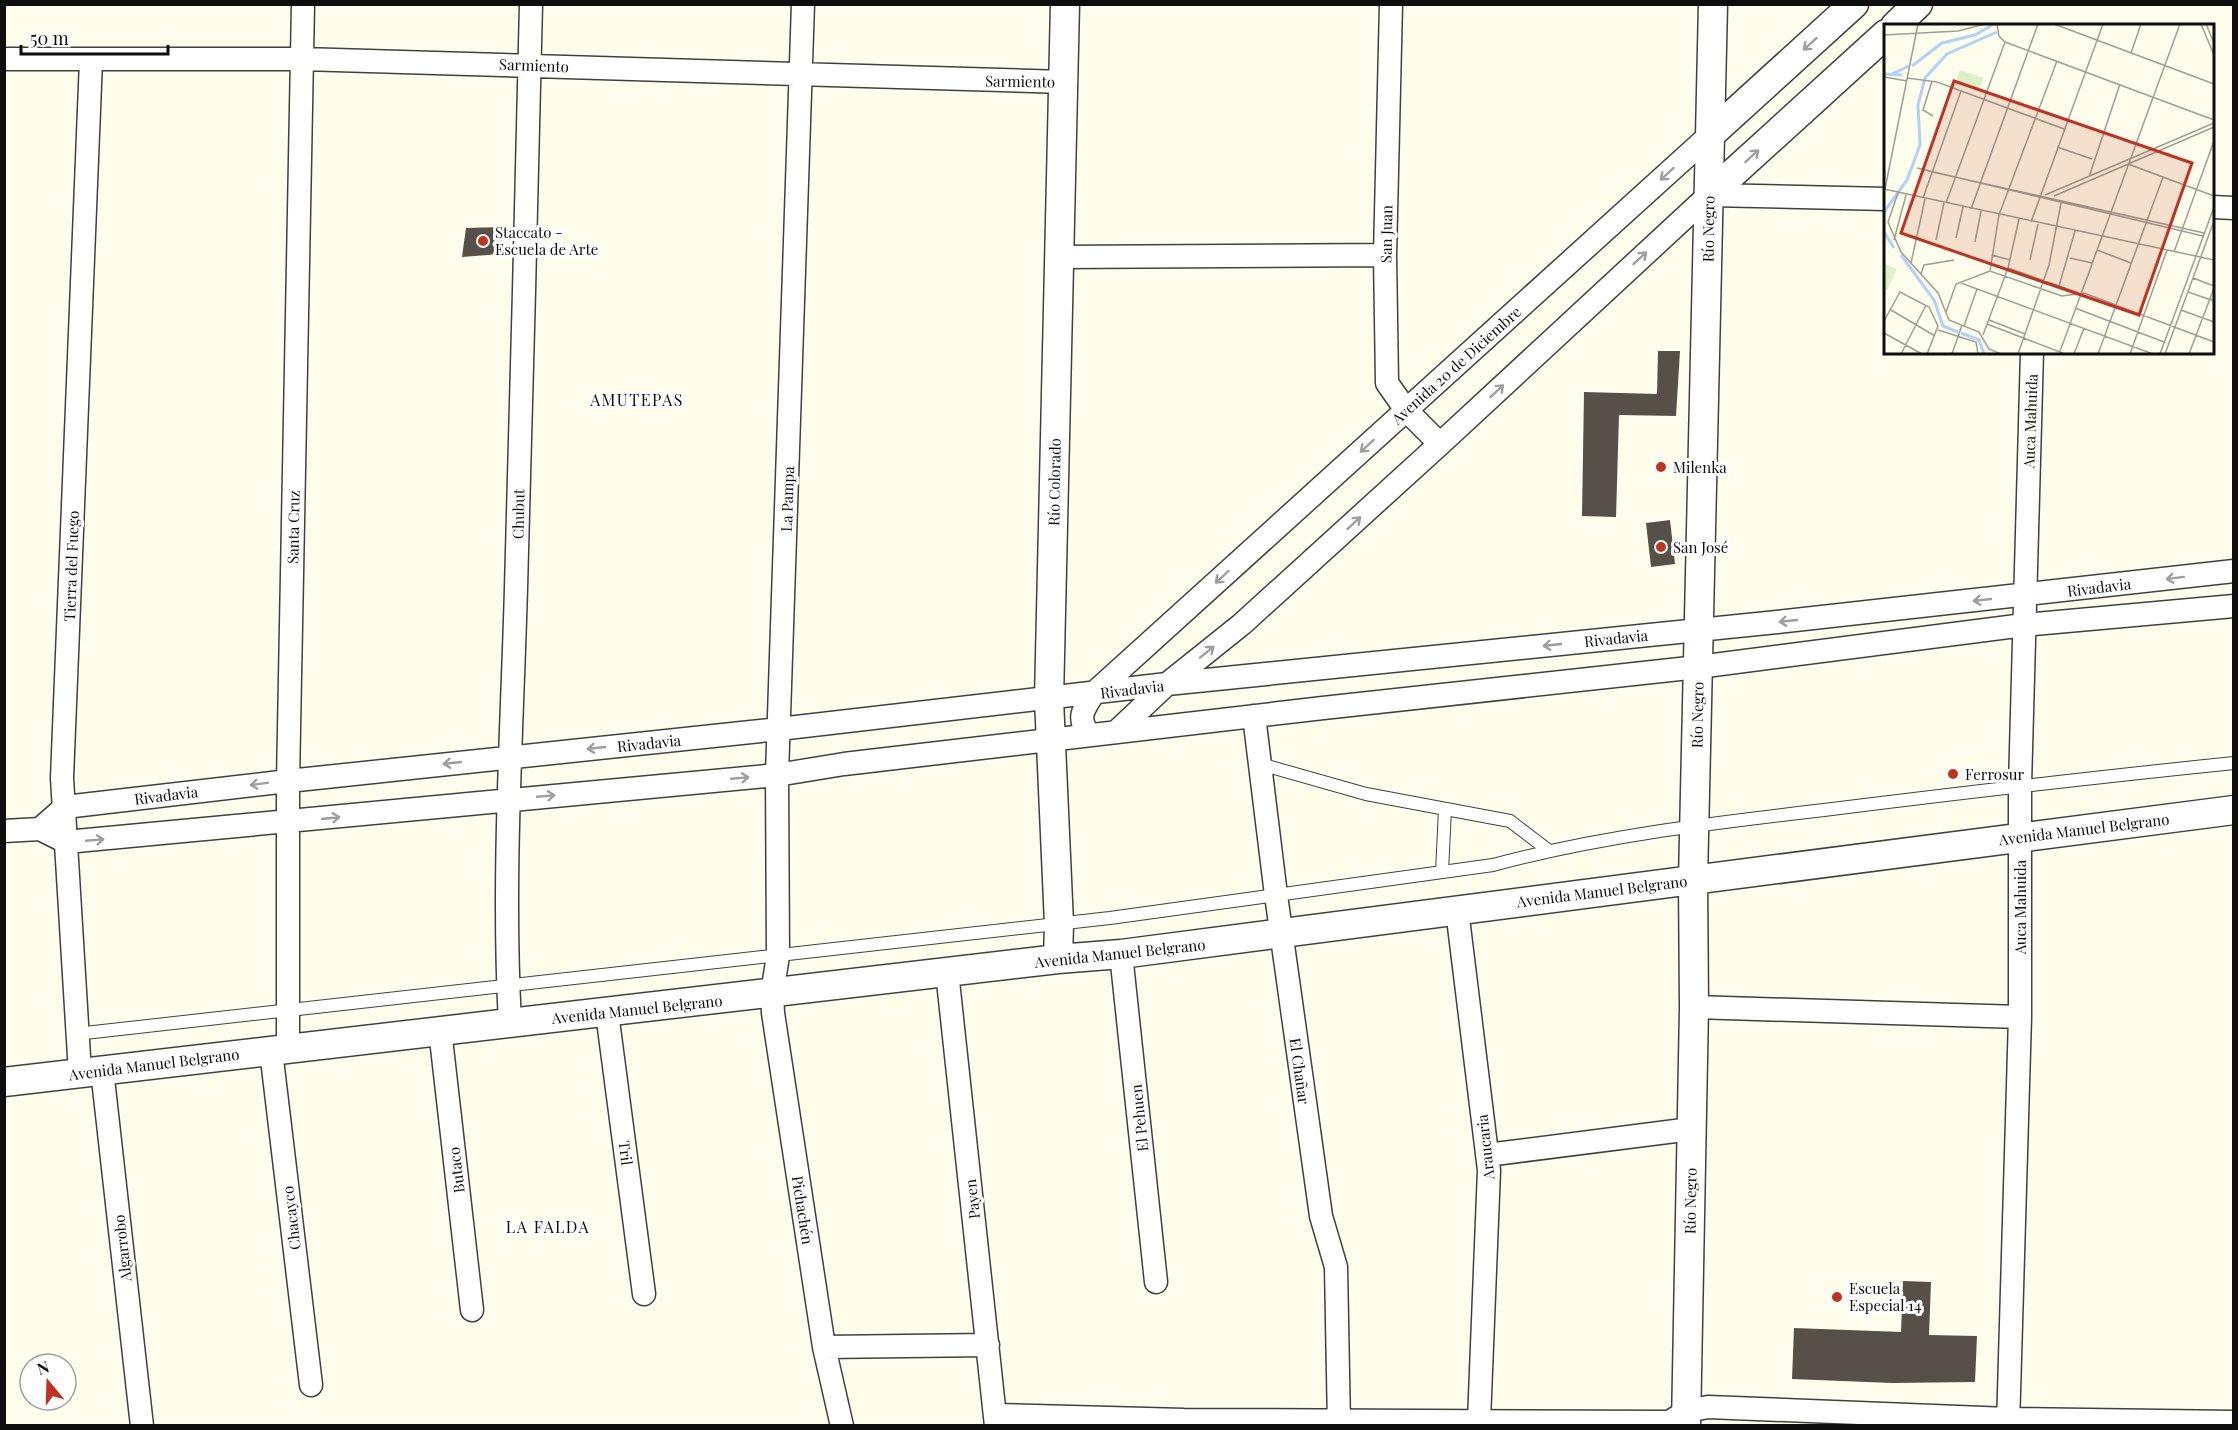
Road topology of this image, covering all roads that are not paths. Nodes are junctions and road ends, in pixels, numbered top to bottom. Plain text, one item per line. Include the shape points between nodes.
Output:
1 (303, 4) edge
2 (531, 4) edge
3 (802, 4) edge
4 (1065, 4) edge
5 (1391, 4) edge
6 (1713, 4) edge
7 (1854, 4) edge
8 (1918, 4) edge
9 (1897, 24) edge
10 (1884, 36) edge
11 (4, 59) edge
12 (302, 59) junction
13 (91, 60) junction
14 (529, 64) junction
15 (801, 75) junction
16 (1064, 82) junction
17 (1710, 135) junction
18 (1709, 195) junction
19 (1884, 199) edge
20 (2214, 207) edge
21 (2234, 208) edge
22 (1385, 255) junction
23 (1059, 257) junction
24 (2032, 354) edge
25 (1406, 410) junction
26 (1440, 444) junction
27 (2234, 571) edge
28 (2025, 595) junction
29 (2234, 606) edge
30 (2024, 625) junction
31 (1699, 630) junction
32 (1698, 667) junction
33 (1167, 684) junction
34 (1094, 693) junction
35 (1049, 699) junction
36 (1254, 716) junction
37 (779, 729) junction
38 (1116, 732) junction
39 (1090, 735) junction
40 (1051, 740) junction
41 (511, 757) junction
42 (2234, 763) edge
43 (1260, 764) junction
44 (777, 775) junction
45 (288, 781) junction
46 (2020, 785) junction
47 (508, 800) junction
48 (65, 807) junction
49 (1445, 809) junction
50 (2234, 810) edge
51 (288, 822) junction
52 (1694, 826) junction
53 (40, 829) junction
54 (4, 831) edge
55 (2020, 837) junction
56 (66, 842) junction
57 (1548, 850) junction
58 (1442, 872) junction
59 (1693, 880) junction
60 (1276, 895) junction
61 (1457, 910) junction
62 (1059, 924) junction
63 (1281, 933) junction
64 (1121, 954) junction
65 (778, 956) junction
66 (1058, 959) junction
67 (947, 972) junction
68 (508, 987) junction
69 (772, 993) junction
70 (1694, 1008) junction
71 (288, 1012) junction
72 (607, 1012) junction
73 (2020, 1017) junction
74 (510, 1023) junction
75 (440, 1030) junction
76 (76, 1034) junction
77 (280, 1050) junction
78 (91, 1071) junction
79 (4, 1082) edge
80 (1691, 1129) junction
81 (1487, 1155) junction
82 (1156, 1282) dead end
83 (644, 1294) dead end
84 (472, 1310) dead end
85 (988, 1345) junction
86 (824, 1347) junction
87 (311, 1384) dead end
88 (996, 1420) edge
89 (1479, 1420) junction
90 (1677, 1421) edge
91 (2008, 1422) edge
92 (2234, 1422) edge
93 (1339, 1423) edge
94 (142, 1425) edge
95 (842, 1425) edge

1 - 12 street, Santa Cruz
2 - 14 street, Chubut
3 - 15 street, La Pampa
4 - 16 street, Río Colorado
5 - 22 street, San Juan
6 - 17 street, Río Negro
7 -> 17 street, Avenida 20 de Diciembre
8 - 9 street
18 -> 10 street
11 - 13 street, Sarmiento
12 - 13 street, Sarmiento
12 - 14 street, Sarmiento
12 - 45 street, Santa Cruz
13 - 48 street, Tierra del Fuego via 62,778
14 - 15 street, Sarmiento
14 - 41 street, Chubut
15 - 16 street, Sarmiento
15 - 37 street, La Pampa
16 - 23 street, Río Colorado
17 - 18 street, Río Negro
17 -> 25 street, Avenida 20 de Diciembre
18 - 19 street
26 -> 18 street
18 - 31 street, Río Negro
20 - 21 street
22 - 23 street
22 - 25 street, San Juan via 1387,383
23 - 35 street, Río Colorado
24 - 28 street, Auca Mahuida
25 - 26 street, San Juan
25 -> 34 street, Avenida 20 de Diciembre
33 -> 26 street via 1242,624
27 -> 28 street, Rivadavia
28 - 30 street, Auca Mahuida
28 -> 31 street, Rivadavia
29 - 30 street, Rivadavia
30 - 32 street, Rivadavia
30 - 46 street, Auca Mahuida
31 - 32 street, Río Negro
31 -> 33 street, Rivadavia
32 - 36 street, Rivadavia
32 - 52 street, Río Negro
33 - 34 street, Rivadavia
33 - 38 street
34 - 35 street, Rivadavia
34 - 39 street, Avenida 20 de Diciembre via 1082,716 1083,727
35 - 37 street, Rivadavia
35 - 40 street, Río Colorado
36 - 38 street, Rivadavia
36 - 43 street, El Chañar
37 -> 41 street, Rivadavia
37 - 44 street, La Pampa
38 - 39 street, Rivadavia
39 - 40 street, Rivadavia
40 - 44 street, Rivadavia
40 - 62 street, Río Colorado
41 -> 45 street, Rivadavia
41 - 47 street, Chubut
42 - 46 lane
43 - 49 lane via 1366,794
43 - 60 street, El Chañar
47 -> 44 street, Rivadavia
44 - 65 street, La Pampa
45 -> 48 street, Rivadavia
45 - 51 street, Santa Cruz
46 - 52 lane
46 - 55 street, Auca Mahuida
51 -> 47 street, Rivadavia
47 - 68 street, Chubut
48 - 53 street
48 - 56 street, Tierra del Fuego
49 - 57 lane via 1510,821
49 - 58 lane
50 - 55 street, Avenida Manuel Belgrano
56 -> 51 street, Rivadavia
51 - 71 street, Santa Cruz
52 - 57 lane
52 - 59 street, Río Negro
53 - 54 street
53 - 56 street
55 - 59 street, Avenida Manuel Belgrano
55 - 73 street, Auca Mahuida
56 - 76 street, Tierra del Fuego
57 - 58 lane via 1493,865
58 - 60 lane
59 - 61 street, Avenida Manuel Belgrano
59 - 70 street, Río Negro
60 - 62 lane
60 - 63 street, El Chañar
61 - 63 street, Avenida Manuel Belgrano
61 - 81 street, Araucaria
62 - 65 lane
62 - 66 street, Río Colorado
63 - 64 street, Avenida Manuel Belgrano
63 - 93 street, El Chañar via 1320,1216 1336,1267
64 - 66 street, Avenida Manuel Belgrano
64 - 82 street, El Pehuen
65 - 68 lane
65 - 69 street, La Pampa
66 - 67 street, Avenida Manuel Belgrano
67 - 69 street, Avenida Manuel Belgrano
67 - 85 street, Payen
68 - 71 lane
68 - 74 street, Chubut
69 - 72 street, Avenida Manuel Belgrano
69 - 86 street, Pichachén
70 - 73 street
70 - 80 street, Río Negro
71 - 76 lane
71 - 77 street, Santa Cruz
72 - 74 street, Avenida Manuel Belgrano
72 - 83 street, Tril
73 - 91 street, Auca Mahuida
74 - 75 street, Avenida Manuel Belgrano
75 - 77 street, Avenida Manuel Belgrano
75 - 84 street, Butaco
76 - 78 street, Tierra del Fuego
77 - 78 street, Avenida Manuel Belgrano
77 - 87 street, Chacayco
78 - 79 street, Avenida Manuel Belgrano
78 - 94 street, Algarrobo
80 - 81 street
80 - 90 street, Río Negro
81 - 89 street, Araucaria via 1490,1170
85 - 86 street
85 - 88 street, Payen
86 - 95 street, Pichachén
88 - 93 street
89 - 90 street via 1630,1424
89 - 93 street
90 - 91 street via 1708,1407
91 - 92 street

